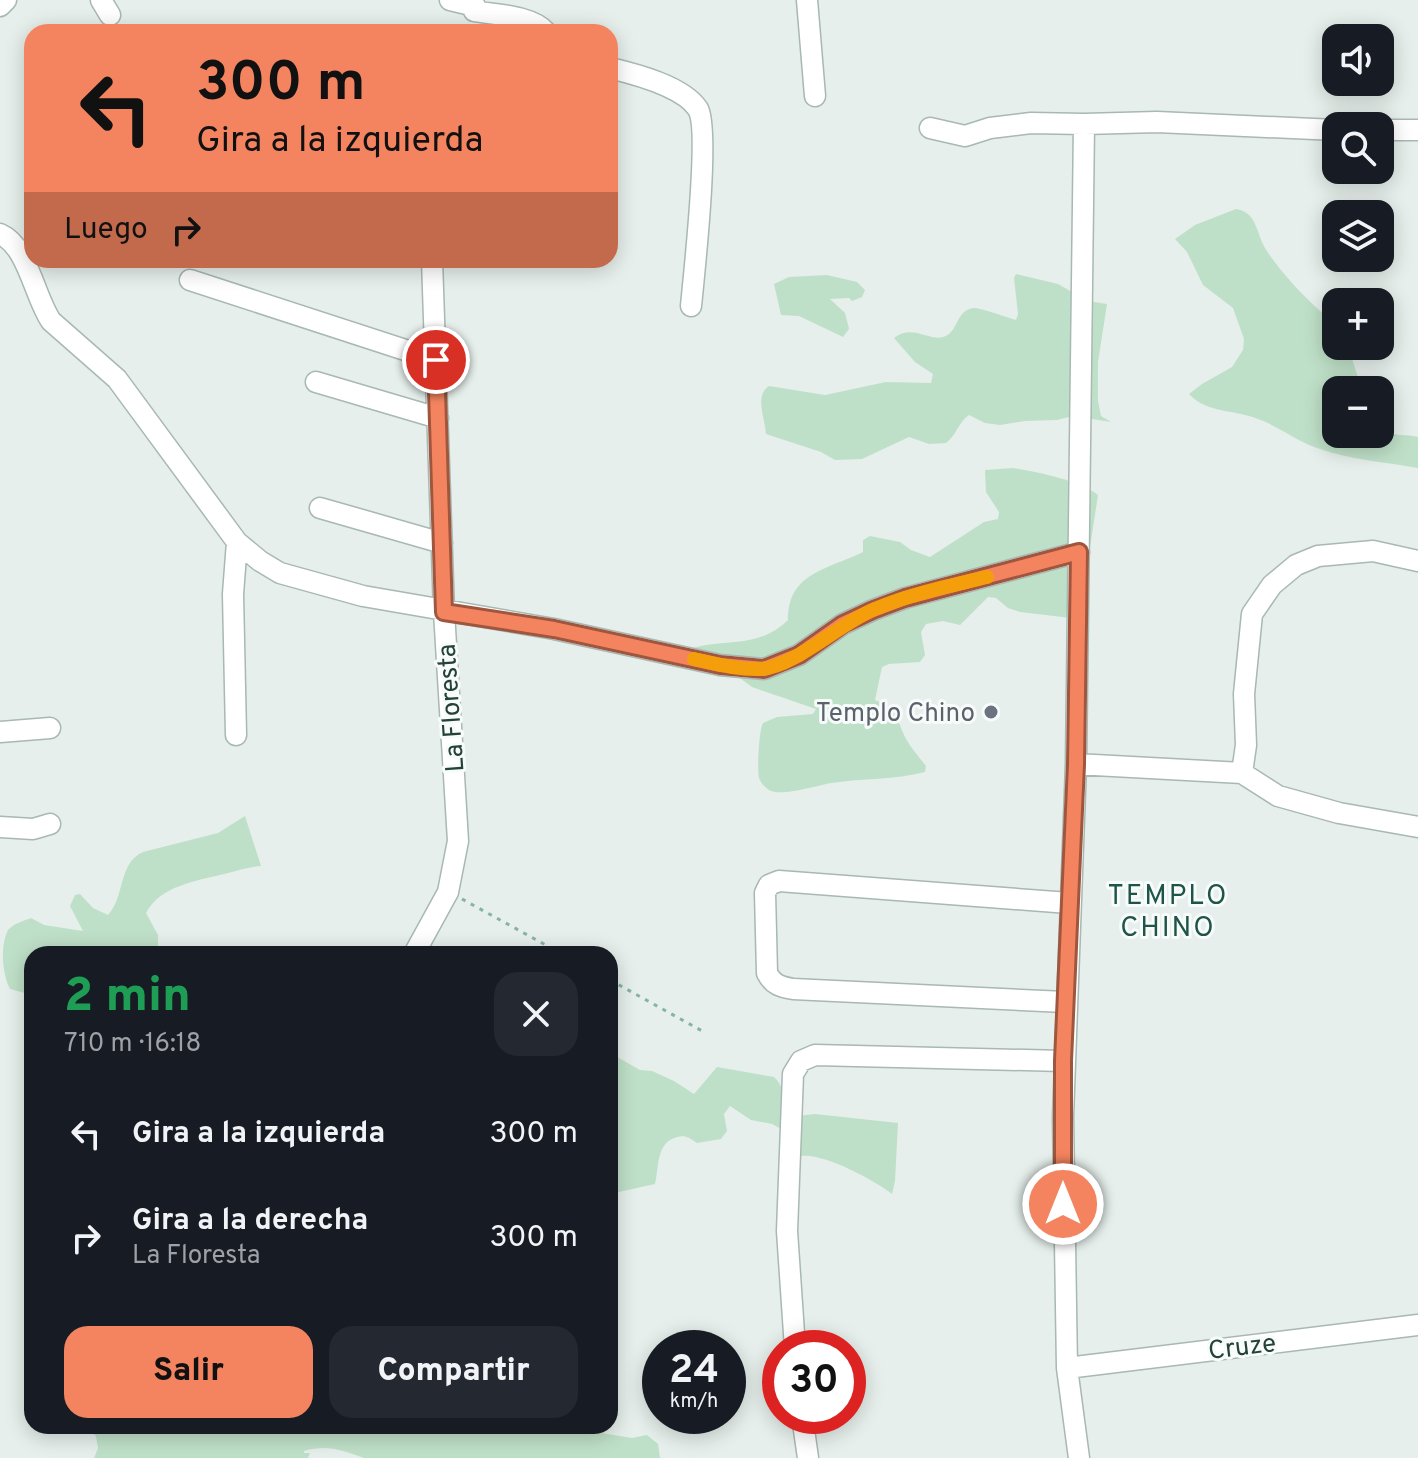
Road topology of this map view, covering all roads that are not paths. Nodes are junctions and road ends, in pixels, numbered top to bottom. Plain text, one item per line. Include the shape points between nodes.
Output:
1 (6, 0) edge
2 (450, 0) edge
3 (807, 0) edge
4 (0, 6) edge
5 (475, 6) edge
6 (536, 24) edge
7 (618, 70) edge
8 (815, 96) dead end
9 (1084, 124) junction
10 (930, 128) dead end
11 (1322, 129) edge
12 (1394, 130) edge
13 (1418, 130) edge
14 (0, 234) edge
15 (24, 262) edge
16 (26, 268) edge
17 (432, 268) edge
18 (190, 280) dead end
19 (691, 306) dead end
20 (436, 360) junction
21 (316, 382) dead end
22 (438, 418) junction
23 (320, 508) dead end
24 (237, 542) junction
25 (442, 543) junction
26 (1079, 552) junction
27 (1418, 561) edge
28 (444, 612) junction
29 (50, 728) dead end
30 (0, 732) edge
31 (236, 735) dead end
32 (1076, 764) junction
33 (1242, 773) junction
34 (50, 824) dead end
35 (0, 827) edge
36 (1418, 827) edge
37 (1069, 903) junction
38 (418, 946) edge
39 (1065, 1002) junction
40 (1063, 1061) junction
41 (1418, 1325) edge
42 (794, 1330) edge
43 (1067, 1368) junction
44 (805, 1434) edge
45 (808, 1458) edge
46 (1079, 1458) edge

1 - 4 street
2 - 5 street
3 - 8 street
5 - 6 street
7 - 19 street via 682,94 698,110 702,131
9 - 10 street via 1031,123 965,136
9 - 11 street
9 - 26 street
12 - 13 street
14 - 15 street via 18,248
16 - 24 street via 51,321 117,379
17 - 20 street, La Floresta
18 - 20 street
20 - 22 street, La Floresta
21 - 22 street
22 - 25 street, La Floresta
23 - 25 street
24 - 28 street via 280,573
24 - 31 street
25 - 28 street, La Floresta
26 - 28 street via 905,598 843,624 799,655 764,669
26 - 32 street
27 - 33 street via 1373,551 1318,556 1296,565 1272,585 1252,614
28 - 38 street, La Floresta via 458,841 448,892
29 - 30 street
32 - 33 street
32 - 37 street
33 - 36 street via 1278,796
34 - 35 street
37 - 39 street
37 - 39 street via 779,881 765,893 767,973 779,986
39 - 40 street
40 - 42 street via 815,1055 801,1061 793,1074 787,1231
40 - 43 street
41 - 43 street, Cruze
43 - 46 street
44 - 45 street

